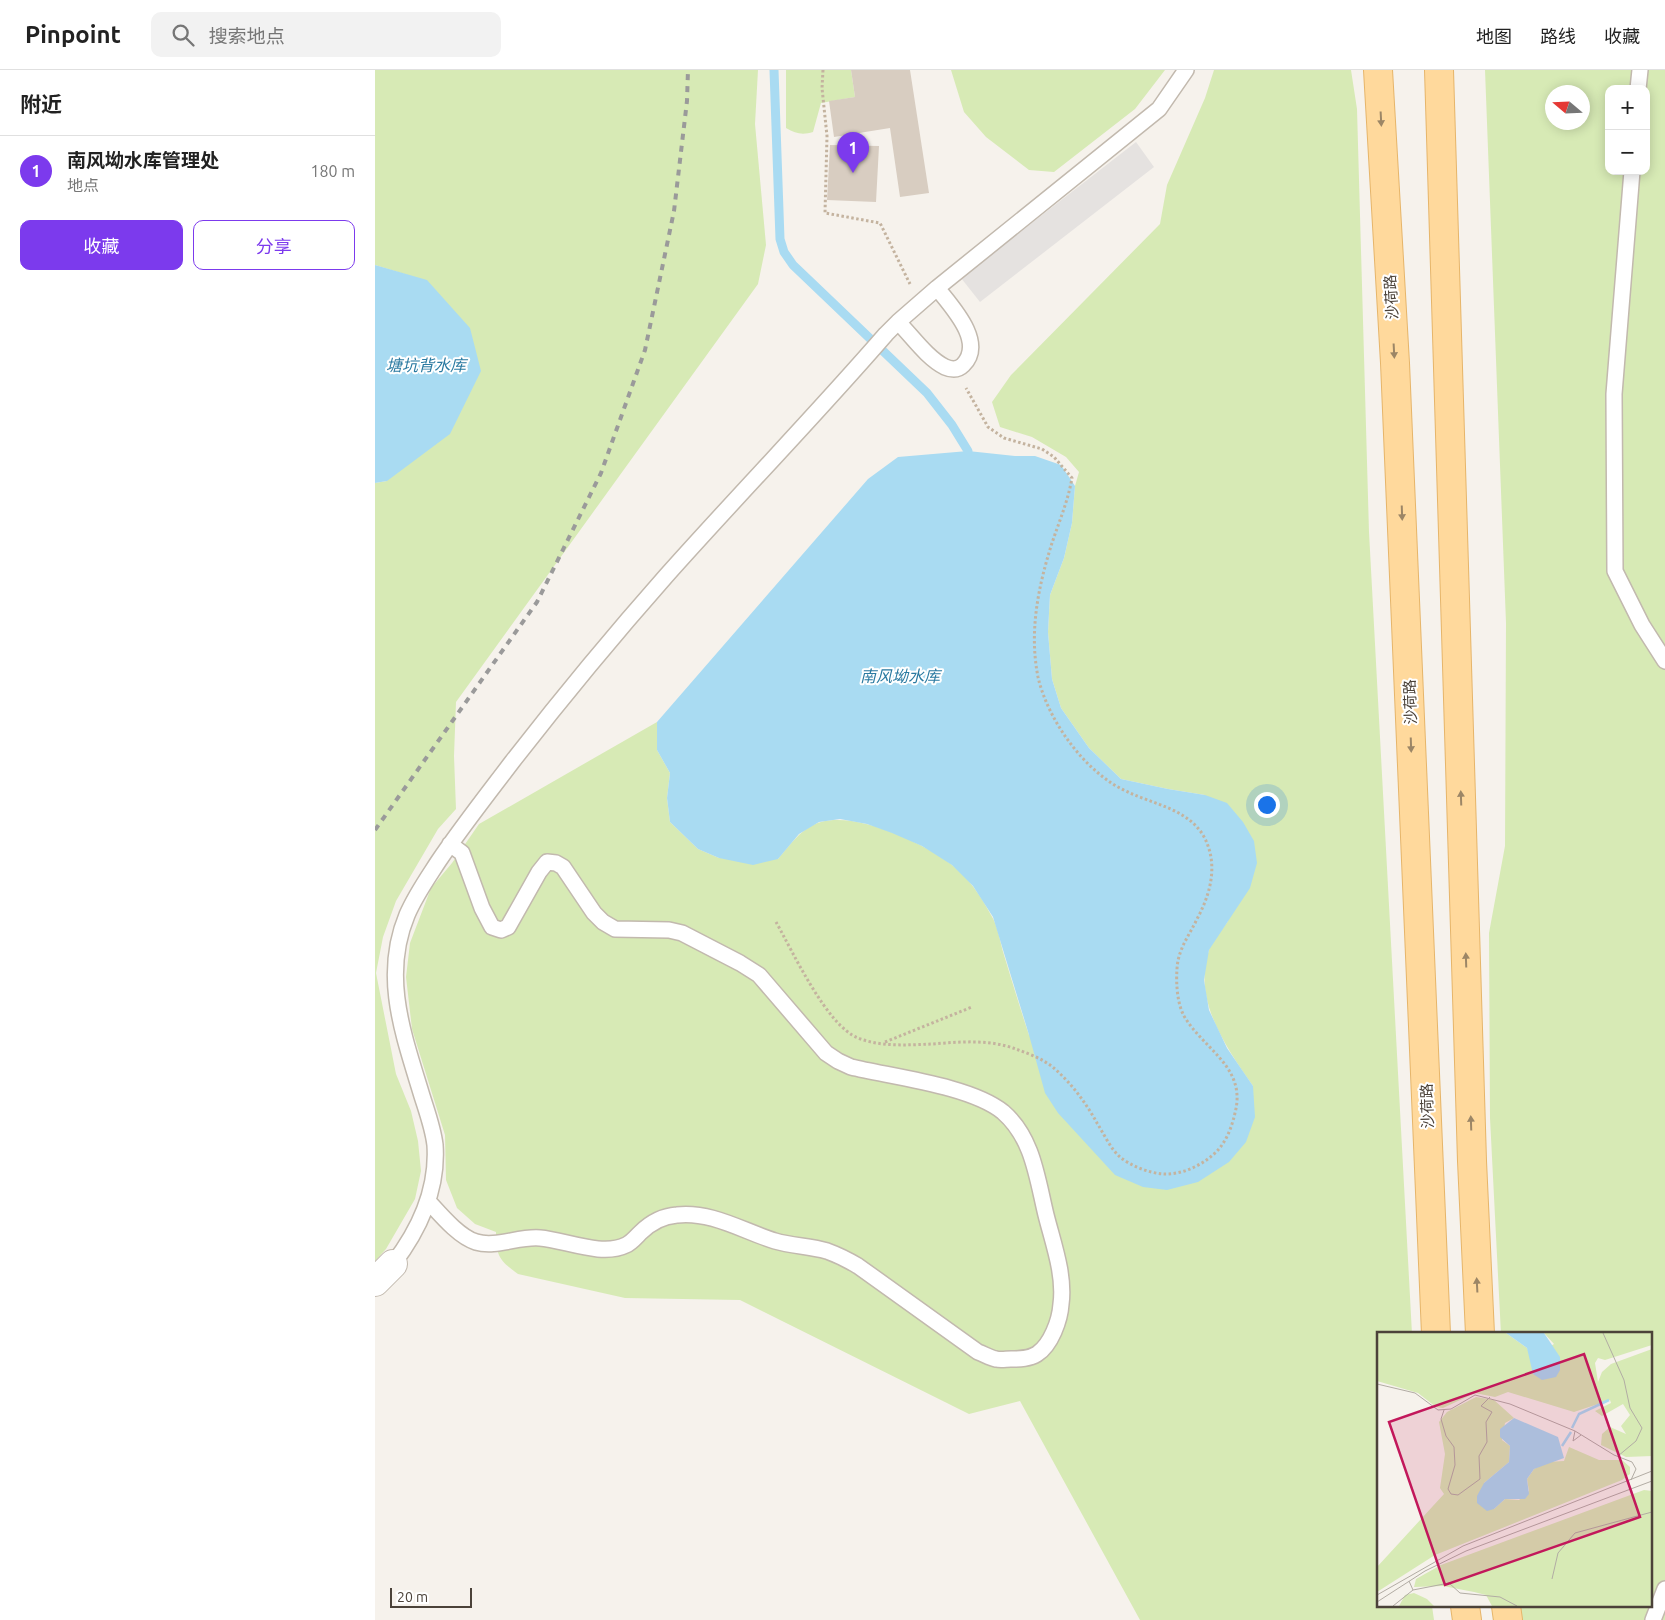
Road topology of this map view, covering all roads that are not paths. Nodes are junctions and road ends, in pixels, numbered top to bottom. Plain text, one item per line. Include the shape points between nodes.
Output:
1 (1378, 70) edge
2 (1439, 70) edge
3 (1640, 70) edge
4 (1180, 73) edge
5 (1638, 85) edge
6 (1632, 175) edge
7 (937, 288) junction
8 (898, 322) junction
9 (1665, 662) edge
10 (451, 844) junction
11 (427, 1200) junction
12 (384, 1273) edge
13 (1436, 1332) edge
14 (1480, 1332) edge
15 (1665, 1589) edge
16 (1653, 1620) edge

1 -> 13 main road, 沙荷路 via 1396,373
14 -> 2 main road via 1471,1151
3 - 5 lane
4 - 7 lane via 1159,109
6 - 9 lane via 1614,394 1615,571
7 - 8 lane
7 - 8 lane via 962,320 970,342 967,360 957,370 938,362
8 - 10 lane via 666,576 547,716
10 - 11 lane via 419,891 407,916 398,941 394,971 404,1034 433,1134 435,1161
10 - 11 lane via 462,852 492,927 501,930 508,927 539,872 547,862 556,863 563,867 603,922 615,928 682,933 759,975 825,1053 837,1061 851,1067 948,1088 981,1099 1001,1111 1025,1138 1032,1157 1060,1272 1061,1304 1055,1328 1037,1354 1023,1359 997,1359 979,1352 843,1258 826,1251 774,1241 713,1218 677,1215 659,1219 627,1245 615,1248 596,1248 540,1238 485,1244 462,1235
11 - 12 lane via 409,1243
15 - 16 lane

